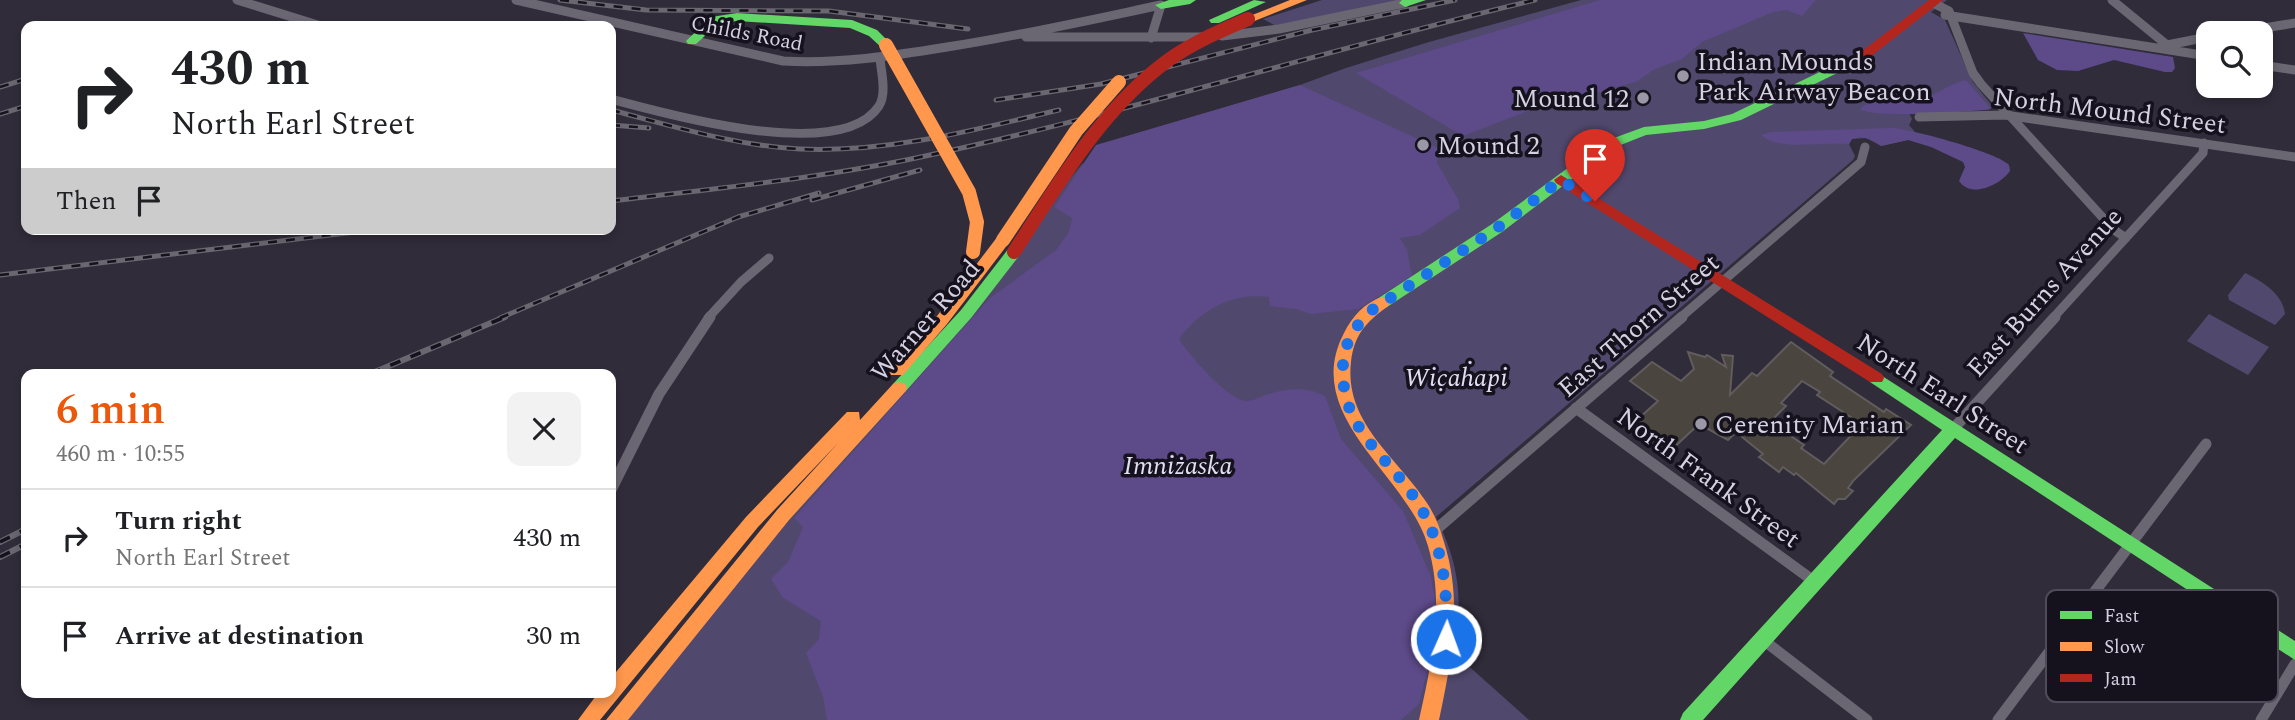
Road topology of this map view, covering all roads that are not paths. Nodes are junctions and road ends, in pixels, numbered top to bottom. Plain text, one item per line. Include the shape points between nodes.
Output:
1 (237, 0) edge
2 (516, 0) edge
3 (1189, 0) edge
4 (1265, 0) edge
5 (1301, 0) edge
6 (2112, 0) edge
7 (1414, 1) edge
8 (1932, 3) edge
9 (1161, 5) junction
10 (1950, 15) junction
11 (305, 21) edge
12 (606, 21) edge
13 (616, 23) edge
14 (2295, 23) edge
15 (2273, 27) edge
16 (1016, 36) junction
17 (1151, 38) junction
18 (2196, 40) edge
19 (692, 41) junction
20 (2168, 47) junction
21 (883, 51) junction
22 (2196, 53) edge
23 (2273, 67) edge
24 (2295, 70) edge
25 (616, 100) edge
26 (2009, 116) junction
27 (1919, 117) dead end
28 (2204, 143) junction
29 (1865, 147) dead end
30 (2295, 157) edge
31 (1561, 180) junction
32 (2126, 238) junction
33 (1008, 246) junction
34 (769, 258) dead end
35 (1723, 281) junction
36 (912, 354) junction
37 (1576, 408) junction
38 (1954, 428) junction
39 (2206, 444) dead end
40 (616, 479) edge
41 (1432, 533) junction
42 (2130, 543) junction
43 (1815, 582) junction
44 (2095, 590) edge
45 (2202, 590) edge
46 (1762, 639) junction
47 (2278, 640) edge
48 (2295, 651) edge
49 (2046, 656) edge
50 (2295, 664) edge
51 (616, 684) edge
52 (2278, 692) edge
53 (605, 698) edge
54 (615, 698) edge
55 (2272, 702) edge
56 (628, 706) junction
57 (588, 720) edge
58 (616, 720) edge
59 (1429, 720) edge
60 (1690, 720) edge
61 (1867, 720) edge
62 (1998, 720) edge
63 (2261, 720) edge

1 - 11 street
2 - 12 street, Childs Road
3 - 9 main road
4 - 33 main road, Warner Road, bridge via 1215,20 1159,51 1106,95 1076,131
5 - 33 main road, Warner Road, bridge via 1248,19 1151,72 1121,100
6 - 20 street
7 - 17 street, Childs Road via 1269,31
8 - 10 street via 1943,15
8 - 31 main road via 1871,51 1736,117 1710,125 1628,135
9 - 16 street, Childs Road
9 - 17 street
10 - 20 street
10 - 26 street via 1975,77
13 - 19 street, Childs Road
14 - 15 street
16 - 17 street, Childs Road
16 - 21 street, Childs Road
18 - 20 street
19 - 21 street, Childs Road via 783,61 832,62
19 - 21 main road via 715,20 737,17 852,24 873,33
20 - 22 street
21 - 25 street via 879,104 867,118 841,131 721,127
21 - 36 main road, bridge via 969,192 977,222 973,252
23 - 24 street
26 - 27 street, North Mound Street
26 - 28 street, North Mound Street
26 - 32 street
28 - 30 street, North Mound Street
28 - 32 street, East Burns Avenue via 2203,153
29 - 35 street, East Thorn Street via 1861,162
31 - 35 main road, North Earl Street
31 - 41 main road via 1372,310 1358,322 1343,357 1344,390 1353,418 1413,495
32 - 38 street, East Burns Avenue
33 - 36 main road, Warner Road
33 - 56 main road, Warner Road via 959,324 782,515
34 - 40 street via 726,295 700,326
35 - 37 street, East Thorn Street
35 - 38 main road, North Earl Street
36 - 51 main road, Warner Road via 752,522
37 - 41 street, East Thorn Street
37 - 43 street, North Frank Street
38 - 42 main road, North Earl Street
38 - 43 main road, East Burns Avenue
39 - 42 street
41 - 59 main road via 1441,559 1447,608 1441,672
42 - 44 street
42 - 45 main road, North Earl Street
43 - 46 main road, East Burns Avenue
46 - 60 main road, East Burns Avenue
46 - 61 street
47 - 48 main road, North Earl Street
49 - 62 street
50 - 52 street
53 - 57 main road, Warner Road
54 - 56 street
55 - 63 street
56 - 58 main road, Warner Road

